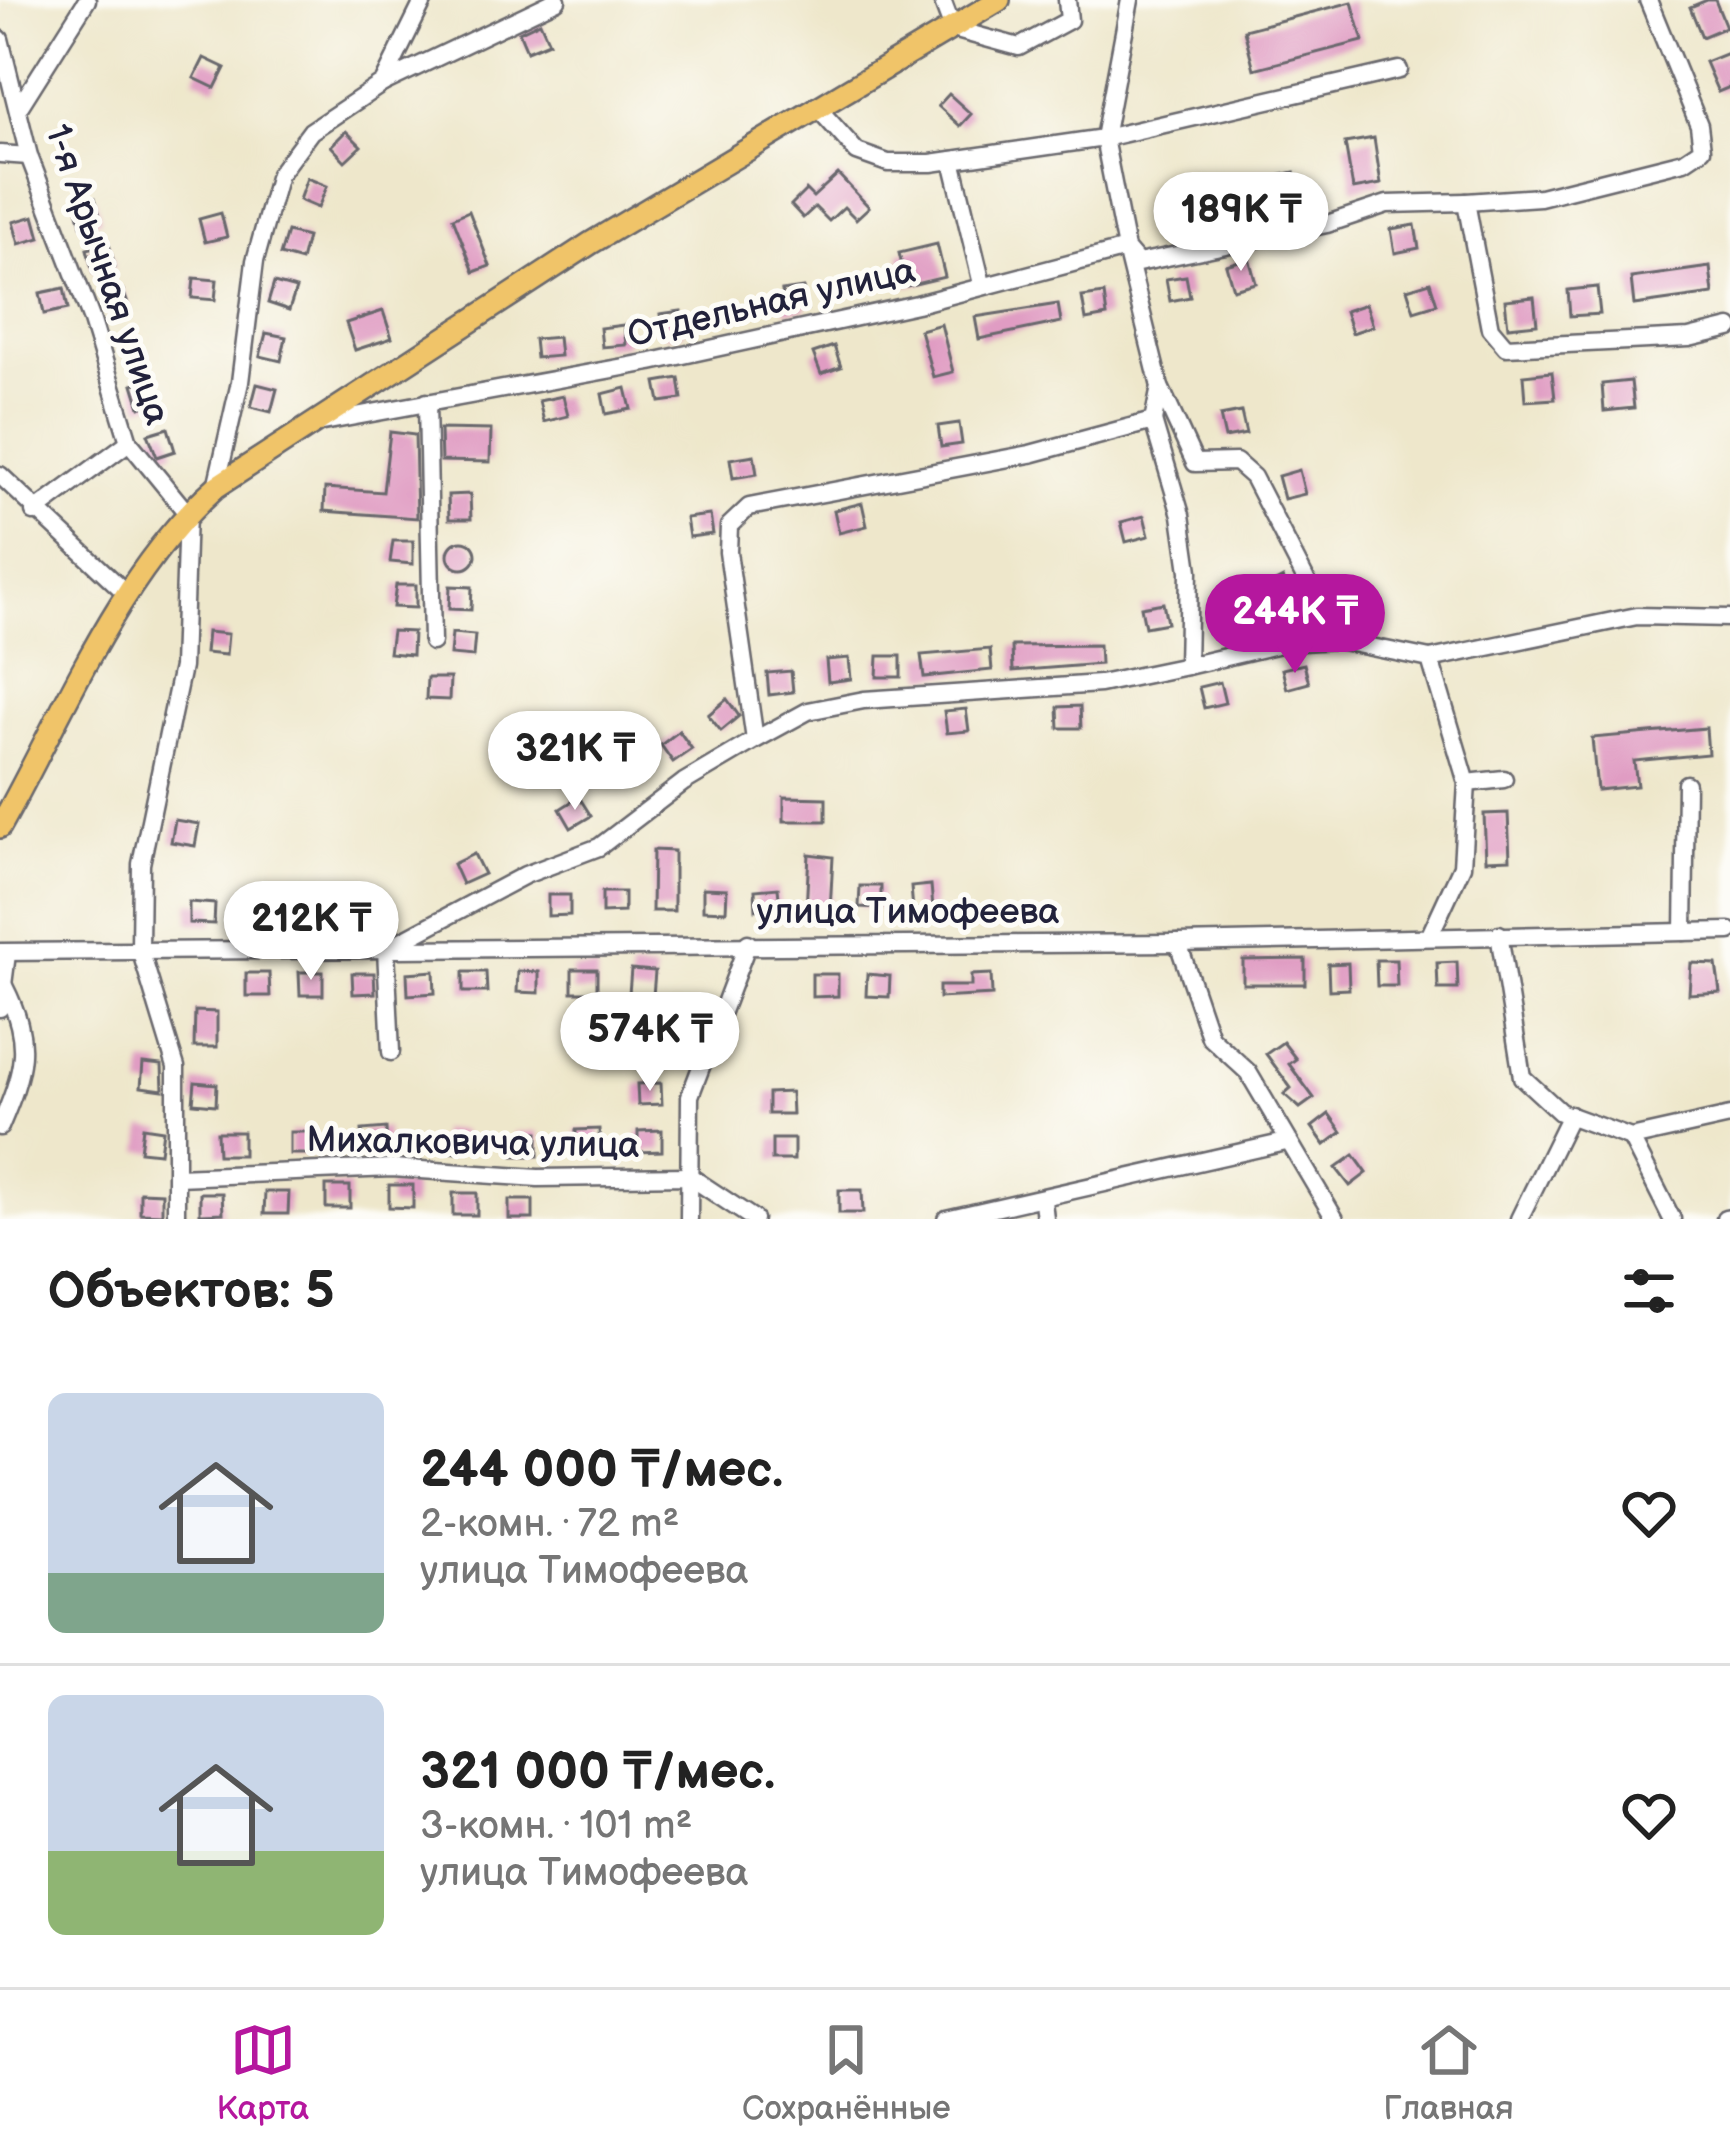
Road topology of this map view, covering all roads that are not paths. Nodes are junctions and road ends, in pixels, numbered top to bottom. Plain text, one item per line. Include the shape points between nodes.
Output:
1 (87, 0) edge
2 (424, 0) edge
3 (557, 0) edge
4 (942, 0) edge
5 (999, 0) edge
6 (1067, 0) edge
7 (1130, 0) edge
8 (1648, 0) edge
9 (953, 28) junction
10 (0, 39) edge
11 (1399, 70) dead end
12 (383, 83) junction
13 (20, 106) junction
14 (816, 106) junction
15 (1104, 138) junction
16 (0, 154) edge
17 (29, 156) junction
18 (952, 160) junction
19 (1466, 202) junction
20 (1126, 249) junction
21 (982, 284) junction
22 (1730, 328) edge
23 (1160, 387) junction
24 (427, 402) junction
25 (1153, 421) junction
26 (316, 424) junction
27 (129, 442) junction
28 (0, 475) edge
29 (216, 487) junction
30 (34, 512) junction
31 (187, 513) junction
32 (128, 594) junction
33 (1730, 618) edge
34 (1337, 640) junction
35 (432, 642) dead end
36 (1430, 659) junction
37 (1187, 666) junction
38 (755, 740) junction
39 (1504, 779) dead end
40 (1467, 783) junction
41 (1686, 784) dead end
42 (0, 827) edge
43 (1730, 931) edge
44 (1684, 932) junction
45 (1499, 934) junction
46 (1430, 935) junction
47 (748, 943) junction
48 (1178, 943) junction
49 (140, 949) junction
50 (386, 950) junction
51 (4, 953) edge
52 (4, 986) junction
53 (0, 1008) edge
54 (391, 1052) dead end
55 (1570, 1115) junction
56 (1730, 1116) edge
57 (0, 1126) edge
58 (1631, 1138) junction
59 (1286, 1142) junction
60 (688, 1176) junction
61 (177, 1177) junction
62 (1044, 1210) edge
63 (176, 1219) edge
64 (689, 1219) edge
65 (754, 1219) edge
66 (946, 1219) edge
67 (1335, 1219) edge
68 (1519, 1219) edge
69 (1672, 1219) edge

1 - 13 street
2 - 12 street
3 - 12 street
4 - 9 street
5 - 9 main road, Отдельная улица
6 - 9 street via 1069,20 1019,46
7 - 15 street
8 - 19 street via 1700,124 1702,149 1684,161 1540,197
9 - 14 main road, Отдельная улица
10 - 13 street, 1-я Арычная улица
11 - 15 street
12 - 29 street via 311,131 279,174 255,261 241,382
13 - 17 street, 1-я Арычная улица
14 - 18 street via 857,152 889,163
14 - 26 main road, Отдельная улица
15 - 18 street
15 - 20 street
16 - 17 street
17 - 27 street, 1-я Арычная улица
18 - 21 street
19 - 20 street, Отдельная улица via 1387,204 1138,262
19 - 22 street via 1490,328 1506,347 1689,338
20 - 21 street, Отдельная улица
20 - 23 street
21 - 24 street, Отдельная улица via 651,362
23 - 25 street
23 - 34 street via 1195,463 1236,462 1253,476
24 - 26 street, Отдельная улица
24 - 35 street
25 - 37 street via 1189,571
25 - 38 street via 1030,454 749,507 729,526 728,552
26 - 29 main road, Отдельная улица
27 - 30 street
27 - 31 street, 1-я Арычная улица
28 - 30 street
29 - 31 main road, Отдельная улица
30 - 32 street
31 - 32 main road, Отдельная улица
31 - 49 street via 182,667 141,864
32 - 42 main road, Отдельная улица
33 - 36 street, улица Тимофеева via 1637,616
34 - 36 street, улица Тимофеева
34 - 37 street, улица Тимофеева
36 - 40 street
37 - 38 street, улица Тимофеева via 1100,684 864,700 808,711
38 - 50 street, улица Тимофеева via 599,847 525,875
39 - 40 street
40 - 46 street via 1462,866
41 - 44 street
43 - 44 street, улица Тимофеева
44 - 45 street, улица Тимофеева
45 - 46 street, улица Тимофеева
45 - 55 street via 1522,1077
46 - 48 street, улица Тимофеева
47 - 48 street, улица Тимофеева
47 - 50 street, улица Тимофеева
47 - 60 street via 689,1096
48 - 59 street via 1210,1037 1248,1072
49 - 50 street, улица Тимофеева
49 - 51 street, улица Тимофеева
49 - 61 street via 176,1067
50 - 54 street
51 - 52 street
52 - 53 street
52 - 57 street via 24,1038 22,1070
55 - 58 street
55 - 68 street
56 - 58 street
58 - 69 street
59 - 62 street
59 - 67 street
60 - 61 street, Михалковича улица via 538,1178 392,1168
60 - 64 street
60 - 65 street, Михалковича улица
61 - 63 street
62 - 66 street

